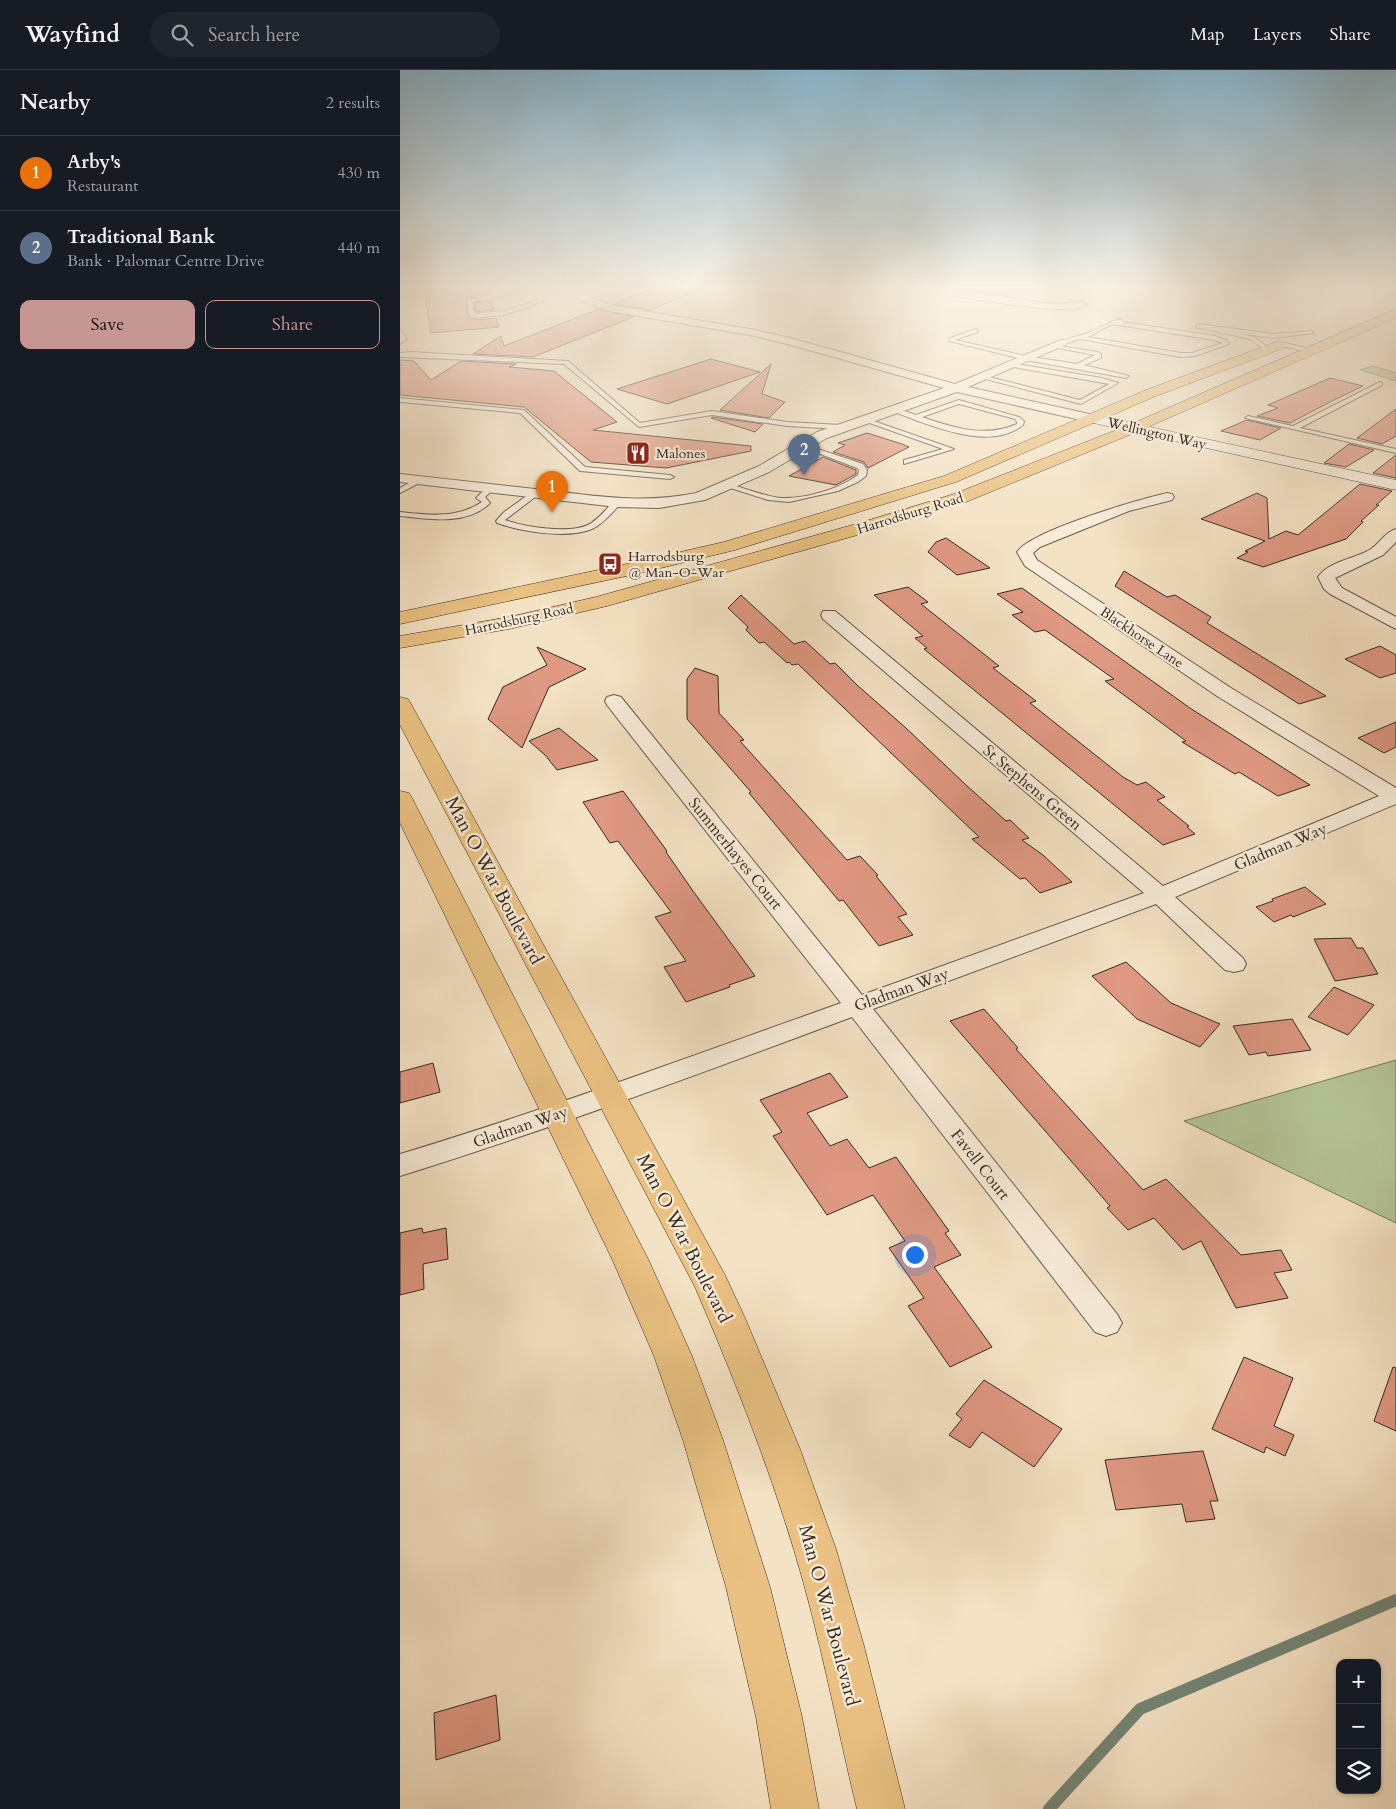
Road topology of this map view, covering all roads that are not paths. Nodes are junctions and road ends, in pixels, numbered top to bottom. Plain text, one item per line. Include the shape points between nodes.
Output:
1 (576, 370) edge
2 (895, 370) edge
3 (998, 370) edge
4 (1035, 370) edge
5 (1098, 370) edge
6 (1210, 370) edge
7 (1263, 370) edge
8 (1044, 372) junction
9 (1126, 376) dead end
10 (981, 377) junction
11 (1380, 384) dead end
12 (1016, 386) junction
13 (956, 388) junction
14 (400, 400) edge
15 (893, 409) junction
16 (916, 417) junction
17 (1017, 418) junction
18 (1248, 418) dead end
19 (1094, 419) junction
20 (863, 420) junction
21 (1005, 422) dead end
22 (841, 427) junction
23 (992, 427) dead end
24 (1134, 428) junction
25 (1294, 428) junction
26 (975, 433) junction
27 (804, 446) junction
28 (1396, 451) edge
29 (908, 462) dead end
30 (670, 477) dead end
31 (1396, 485) edge
32 (401, 486) edge
33 (728, 486) junction
34 (491, 488) junction
35 (535, 494) junction
36 (1167, 497) dead end
37 (617, 503) junction
38 (400, 514) edge
39 (1396, 534) edge
40 (829, 615) dead end
41 (400, 618) edge
42 (1396, 624) edge
43 (400, 642) edge
44 (614, 701) dead end
45 (400, 704) edge
46 (1396, 796) edge
47 (400, 798) edge
48 (1160, 895) junction
49 (1234, 964) dead end
50 (857, 1005) junction
51 (611, 1095) junction
52 (558, 1112) junction
53 (400, 1165) edge
54 (1106, 1323) dead end
55 (794, 1809) edge
56 (881, 1809) edge

1 - 22 lane via 639,424 712,414
2 - 13 street, Wellington Way
3 - 10 street
4 - 8 lane
5 - 9 lane
6 - 19 main road, Harrodsburg Road
7 - 24 main road, Harrodsburg Road
8 - 12 lane
8 - 12 lane via 1115,383 1081,402
10 - 12 lane
10 - 13 street
11 - 25 lane
13 - 15 street
13 - 19 street, Wellington Way
14 - 30 lane via 522,411 583,469
15 - 16 lane
15 - 20 street
16 - 17 lane via 959,402
16 - 26 lane
17 - 21 lane
17 - 26 lane via 1020,425 999,433
18 - 25 lane
19 - 24 street, Wellington Way
19 - 41 main road, Harrodsburg Road via 950,479 729,546
20 - 22 street
20 - 29 lane via 950,450
22 - 27 street
23 - 26 lane
24 - 31 street, Wellington Way
24 - 43 main road, Harrodsburg Road via 960,498 862,528 600,602
25 - 28 lane
27 - 33 street
27 - 33 lane via 860,466 864,470 862,476 845,486 792,500 779,500
32 - 34 street via 418,480
33 - 37 street via 673,503
34 - 35 street
34 - 38 lane via 480,498 486,503 476,510 453,517
35 - 37 street
35 - 37 lane via 500,521 566,532 580,530 599,520
36 - 46 street, Blackhorse Lane via 1124,508 1035,544 1025,552 1026,556 1031,563 1224,692
39 - 42 street via 1377,552 1334,570 1326,578 1336,591
40 - 48 street, St Stephens Green
44 - 50 street, Summerhayes Court
45 - 51 main road, Man O War Boulevard
46 - 48 street, Gladman Way
47 - 52 main road
48 - 49 street, St Stephens Green
48 - 50 street, Gladman Way
50 - 51 street, Gladman Way
50 - 54 street, Favell Court
51 - 52 street, Gladman Way
51 - 56 main road, Man O War Boulevard via 712,1286 782,1453 842,1644
52 - 53 street, Gladman Way
52 - 55 main road via 673,1356 703,1440 748,1587 779,1717

